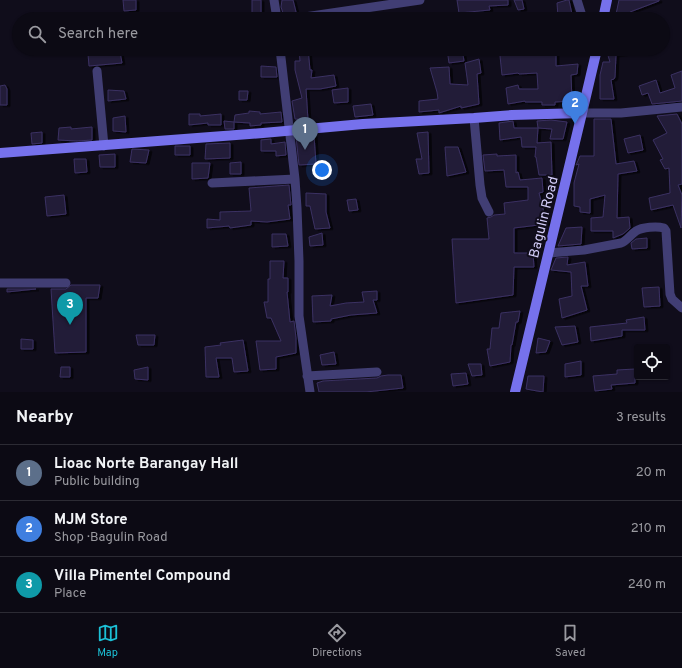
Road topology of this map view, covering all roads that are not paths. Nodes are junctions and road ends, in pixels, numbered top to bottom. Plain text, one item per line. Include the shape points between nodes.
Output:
1 (274, 0) edge
2 (420, 0) edge
3 (577, 0) edge
4 (607, 0) edge
5 (276, 12) edge
6 (339, 12) edge
7 (581, 12) edge
8 (604, 12) edge
9 (281, 56) edge
10 (594, 56) edge
11 (97, 71) dead end
12 (682, 107) edge
13 (582, 113) junction
14 (474, 118) junction
15 (289, 130) junction
16 (104, 146) junction
17 (0, 153) edge
18 (295, 179) junction
19 (212, 183) dead end
20 (489, 212) dead end
21 (549, 253) junction
22 (0, 283) edge
23 (66, 283) dead end
24 (682, 308) edge
25 (377, 372) dead end
26 (307, 376) junction
27 (310, 392) edge
28 (515, 392) edge

1 - 5 street
2 - 6 street
3 - 7 street
4 - 8 street
9 - 15 street
10 - 13 street, Bagulin Road
11 - 16 street
12 - 13 street via 621,113
13 - 14 street
13 - 21 street, Bagulin Road
14 - 15 street
14 - 20 street via 482,198
15 - 16 street
15 - 18 street
16 - 17 street
18 - 19 street
18 - 26 street via 299,316
21 - 24 street via 621,243 638,230 664,228 670,294
21 - 28 street, Bagulin Road
22 - 23 street
25 - 26 street
26 - 27 street

